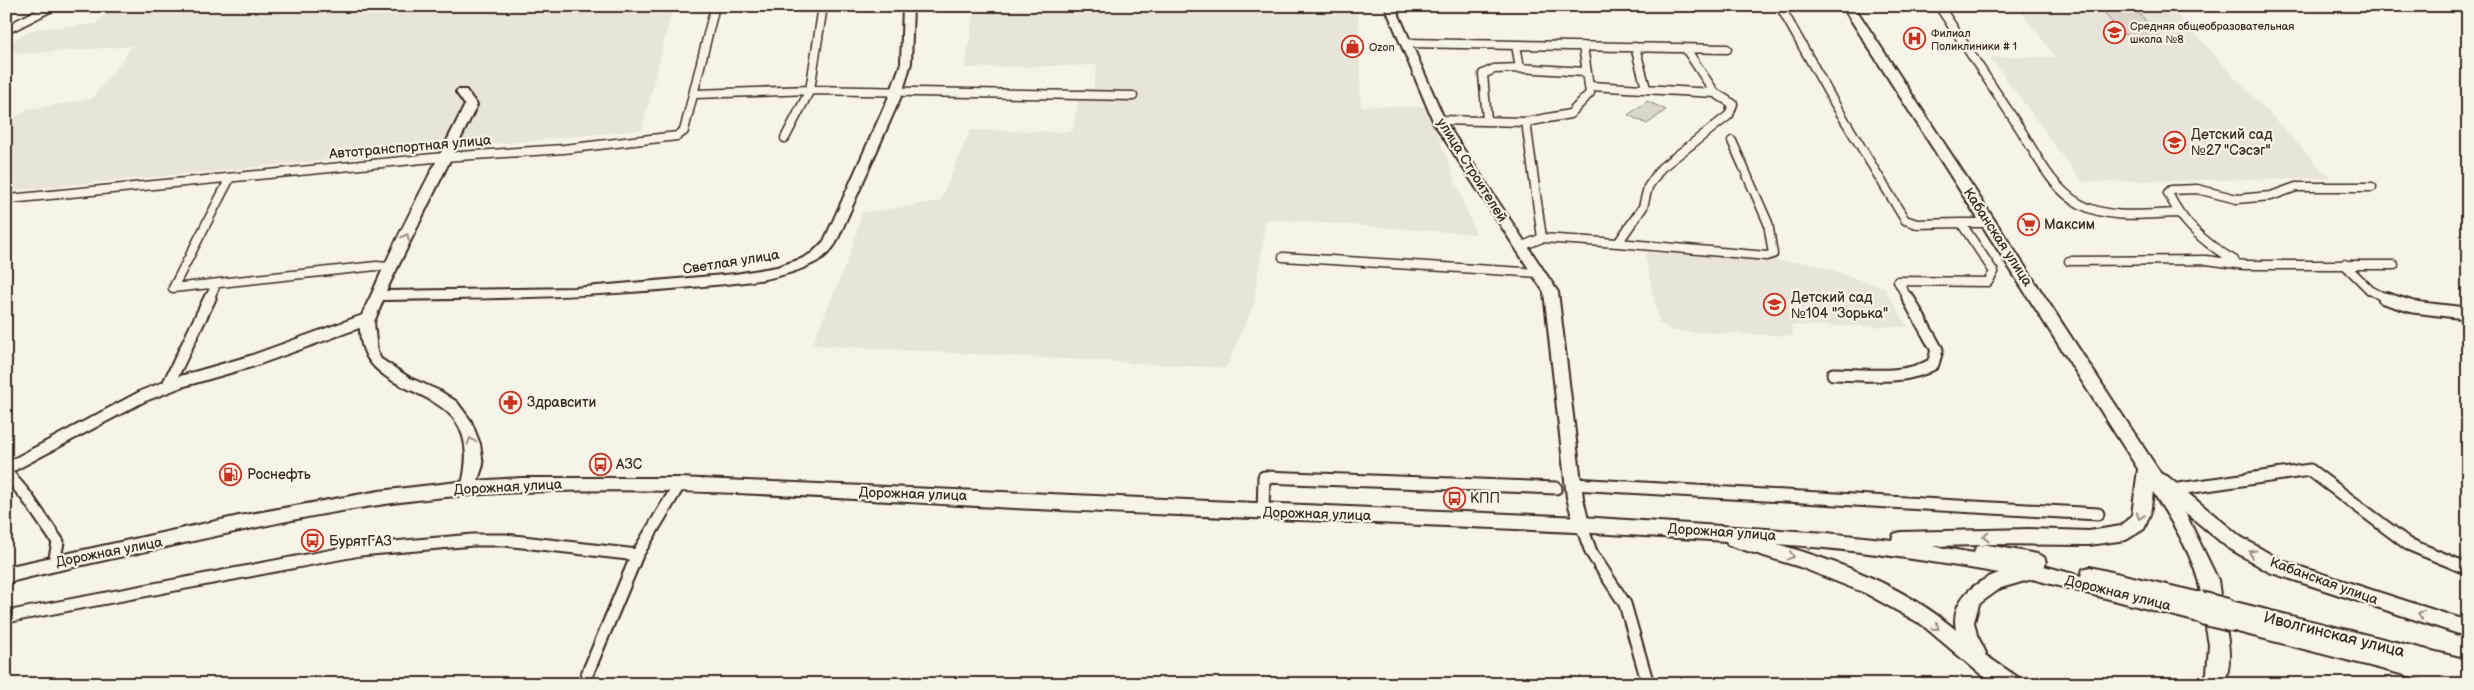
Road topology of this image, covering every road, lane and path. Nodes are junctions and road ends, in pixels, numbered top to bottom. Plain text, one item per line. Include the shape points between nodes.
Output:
1 (53, 6) edge
2 (715, 6) edge
3 (823, 6) edge
4 (908, 6) edge
5 (1390, 6) edge
6 (1780, 6) edge
7 (1848, 6) edge
8 (1939, 6) edge
9 (2442, 6) edge
10 (2468, 9) edge
11 (6, 30) edge
12 (1406, 43) junction
13 (1516, 45) junction
14 (1583, 46) junction
15 (1635, 47) junction
16 (1686, 48) junction
17 (1727, 49) dead end
18 (1520, 68) junction
19 (1585, 72) junction
20 (1590, 86) junction
21 (1646, 88) junction
22 (810, 90) junction
23 (462, 92) dead end
24 (1715, 93) junction
25 (695, 94) junction
26 (896, 94) junction
27 (1134, 96) dead end
28 (1439, 120) junction
29 (1487, 120) junction
30 (1526, 122) junction
31 (785, 138) dead end
32 (1732, 141) dead end
33 (444, 157) junction
34 (230, 178) junction
35 (2372, 187) dead end
36 (9, 199) dead end
37 (2178, 213) junction
38 (1961, 223) junction
39 (1988, 223) junction
40 (1542, 238) junction
41 (1618, 244) junction
42 (1520, 247) junction
43 (1283, 257) dead end
44 (2069, 261) dead end
45 (2344, 264) junction
46 (2394, 264) dead end
47 (2244, 265) junction
48 (390, 267) junction
49 (1539, 273) junction
50 (216, 285) junction
51 (377, 296) junction
52 (2465, 313) dead end
53 (368, 318) junction
54 (1833, 374) dead end
55 (167, 387) junction
56 (2147, 468) junction
57 (6, 471) edge
58 (679, 484) junction
59 (1574, 484) junction
60 (469, 488) junction
61 (1556, 488) dead end
62 (2172, 490) junction
63 (1264, 512) junction
64 (2098, 514) dead end
65 (1581, 524) junction
66 (1694, 529) junction
67 (1901, 539) junction
68 (1827, 540) junction
69 (637, 555) junction
70 (54, 563) junction
71 (2468, 569) edge
72 (2040, 573) junction
73 (6, 575) edge
74 (2201, 608) junction
75 (2228, 615) junction
76 (6, 617) edge
77 (2468, 629) edge
78 (1985, 666) junction
79 (2468, 669) edge
80 (2468, 682) edge
81 (583, 684) edge
82 (1648, 684) edge
83 (2012, 684) edge
84 (2210, 684) edge

1 - 11 street
2 - 25 street, Автотранспортная улица
3 - 22 street
4 - 26 street, Светлая улица via 906,63
5 - 12 street, улица Строителей
6 - 38 street via 1906,220 1917,224
7 - 39 main road, Кабанская улица
8 - 37 street via 2065,192 2093,209 2116,213
9 - 10 street
12 - 13 street
12 - 28 street, улица Строителей
13 - 14 street
13 - 18 street
14 - 15 street
14 - 19 street
15 - 16 street
15 - 21 street
16 - 17 street
16 - 24 street
18 - 19 street
18 - 29 street via 1494,69 1484,74
19 - 20 street
20 - 21 street
20 - 30 street via 1590,93 1570,114
21 - 24 street
22 - 25 street
22 - 26 street
22 - 31 street
23 - 33 street via 471,105
24 - 41 street via 1733,104 1729,115 1661,168 1648,186 1643,207
25 - 33 street, Автотранспортная улица via 684,131 678,136 564,149
26 - 27 street
26 - 51 street, Светлая улица via 830,243 822,253 808,261 759,275 641,289 552,294
28 - 29 street
28 - 42 street, улица Строителей
29 - 30 street
30 - 40 street
32 - 41 street via 1768,223 1773,254
33 - 34 street, Автотранспортная улица
48 -> 33 street
34 - 36 street, Автотранспортная улица
34 - 50 street via 173,288
35 - 37 street via 2296,187 2270,196 2237,198 2197,189 2176,189 2168,193
37 - 47 street via 2222,255
38 - 39 street
38 - 54 street via 1994,272 1988,282 1898,281 1936,350 1937,359 1933,365 1914,372
39 - 56 main road, Кабанская улица
40 - 41 street
40 - 42 street
42 - 49 street, улица Строителей
43 - 49 street
44 - 47 street via 2206,260
45 - 46 street
45 - 47 street
45 - 52 street via 2352,275 2380,298 2409,307
48 - 50 street
48 - 51 street
49 - 59 street, улица Строителей via 1551,292
50 - 55 street
51 - 53 street
53 - 55 street
60 -> 53 street via 475,465 473,444 464,421 452,406 405,382 376,362 370,352
55 - 57 street via 143,396
56 - 62 main road, Кабанская улица
56 -> 67 main road via 2141,515 2137,524 2126,533 2089,538
56 - 84 main road, Кабанская улица via 2182,522 2208,580 2219,645 2217,676
57 - 70 street via 58,542
58 - 60 main road, Дорожная улица via 591,483
58 - 63 main road, Дорожная улица
58 - 69 street
59 - 64 street
59 - 65 street, улица Строителей
60 - 70 main road, Дорожная улица via 341,504
61 - 63 street via 1264,477
62 - 71 street via 2310,470 2408,544
77 -> 62 main road, Кабанская улица via 2276,567 2234,542
63 - 65 main road, Дорожная улица
65 - 66 main road, Дорожная улица
65 - 82 street via 1591,552 1625,604
66 - 68 main road, Дорожная улица
66 -> 78 main road via 1776,551 1850,577 1917,611
67 - 68 main road, Дорожная улица
67 - 74 main road, Дорожная улица via 2012,556
68 - 72 main road, Дорожная улица via 1919,551
69 - 76 street via 505,540 360,550
69 - 81 street
70 - 73 main road, Дорожная улица
72 - 74 main road, Дорожная улица
72 - 78 main road via 2006,577 1986,585 1968,601 1963,621 1965,638
74 - 75 main road, Иволгинская улица, bridge
75 - 79 main road, Иволгинская улица
75 - 80 main road, Иволгинская улица
78 - 83 main road

